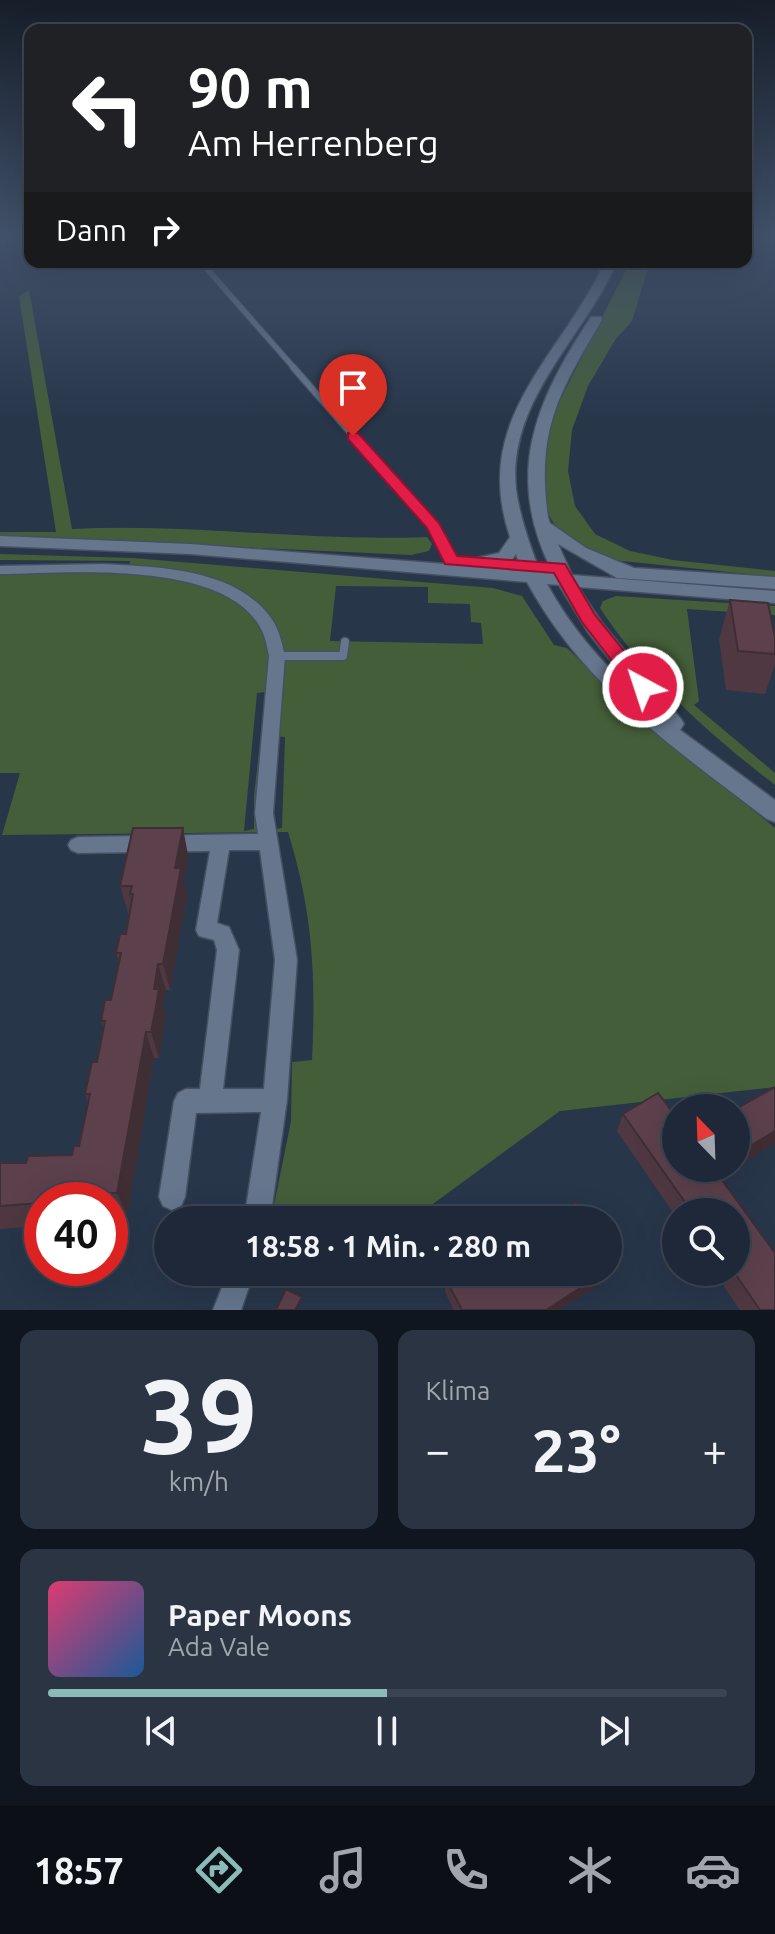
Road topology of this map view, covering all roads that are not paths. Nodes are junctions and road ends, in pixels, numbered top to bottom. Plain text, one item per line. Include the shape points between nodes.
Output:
1 (233, 298) edge
2 (592, 298) edge
3 (608, 298) edge
4 (543, 526) junction
5 (518, 539) junction
6 (0, 541) edge
7 (190, 549) junction
8 (451, 561) junction
9 (478, 563) junction
10 (0, 570) edge
11 (531, 572) junction
12 (633, 573) junction
13 (563, 575) junction
14 (775, 583) edge
15 (601, 584) junction
16 (775, 597) edge
17 (580, 606) junction
18 (345, 642) dead end
19 (277, 656) junction
20 (690, 746) junction
21 (775, 813) edge
22 (266, 842) junction
23 (221, 843) junction
24 (78, 845) dead end
25 (275, 1100) junction
26 (210, 1101) junction
27 (172, 1197) dead end
28 (259, 1206) edge
29 (236, 1286) edge
30 (227, 1310) edge

1 - 8 lane via 434,527
2 - 5 main road via 537,380 514,428 507,466
3 - 4 main road via 541,425 535,468
4 - 12 main road via 580,552
4 - 13 main road
5 - 9 main road via 505,557
5 - 11 main road
6 - 7 main road
7 - 8 main road
7 - 11 main road
8 - 9 main road
9 - 11 main road
10 - 19 street via 147,571 206,582 252,605 265,620
11 - 13 main road
11 - 20 main road via 552,613 587,659
12 - 13 main road
12 - 14 main road
13 - 15 main road
13 - 17 main road
15 - 16 main road
15 - 17 main road via 587,592
17 - 20 main road
18 - 19 lane via 343,656
19 - 22 street
20 - 21 main road
22 - 23 street
22 - 25 street via 286,960
23 - 24 street
23 - 26 street via 206,930 222,933 228,950
25 - 26 street
25 - 28 street
26 - 27 street via 186,1101
29 - 30 street

